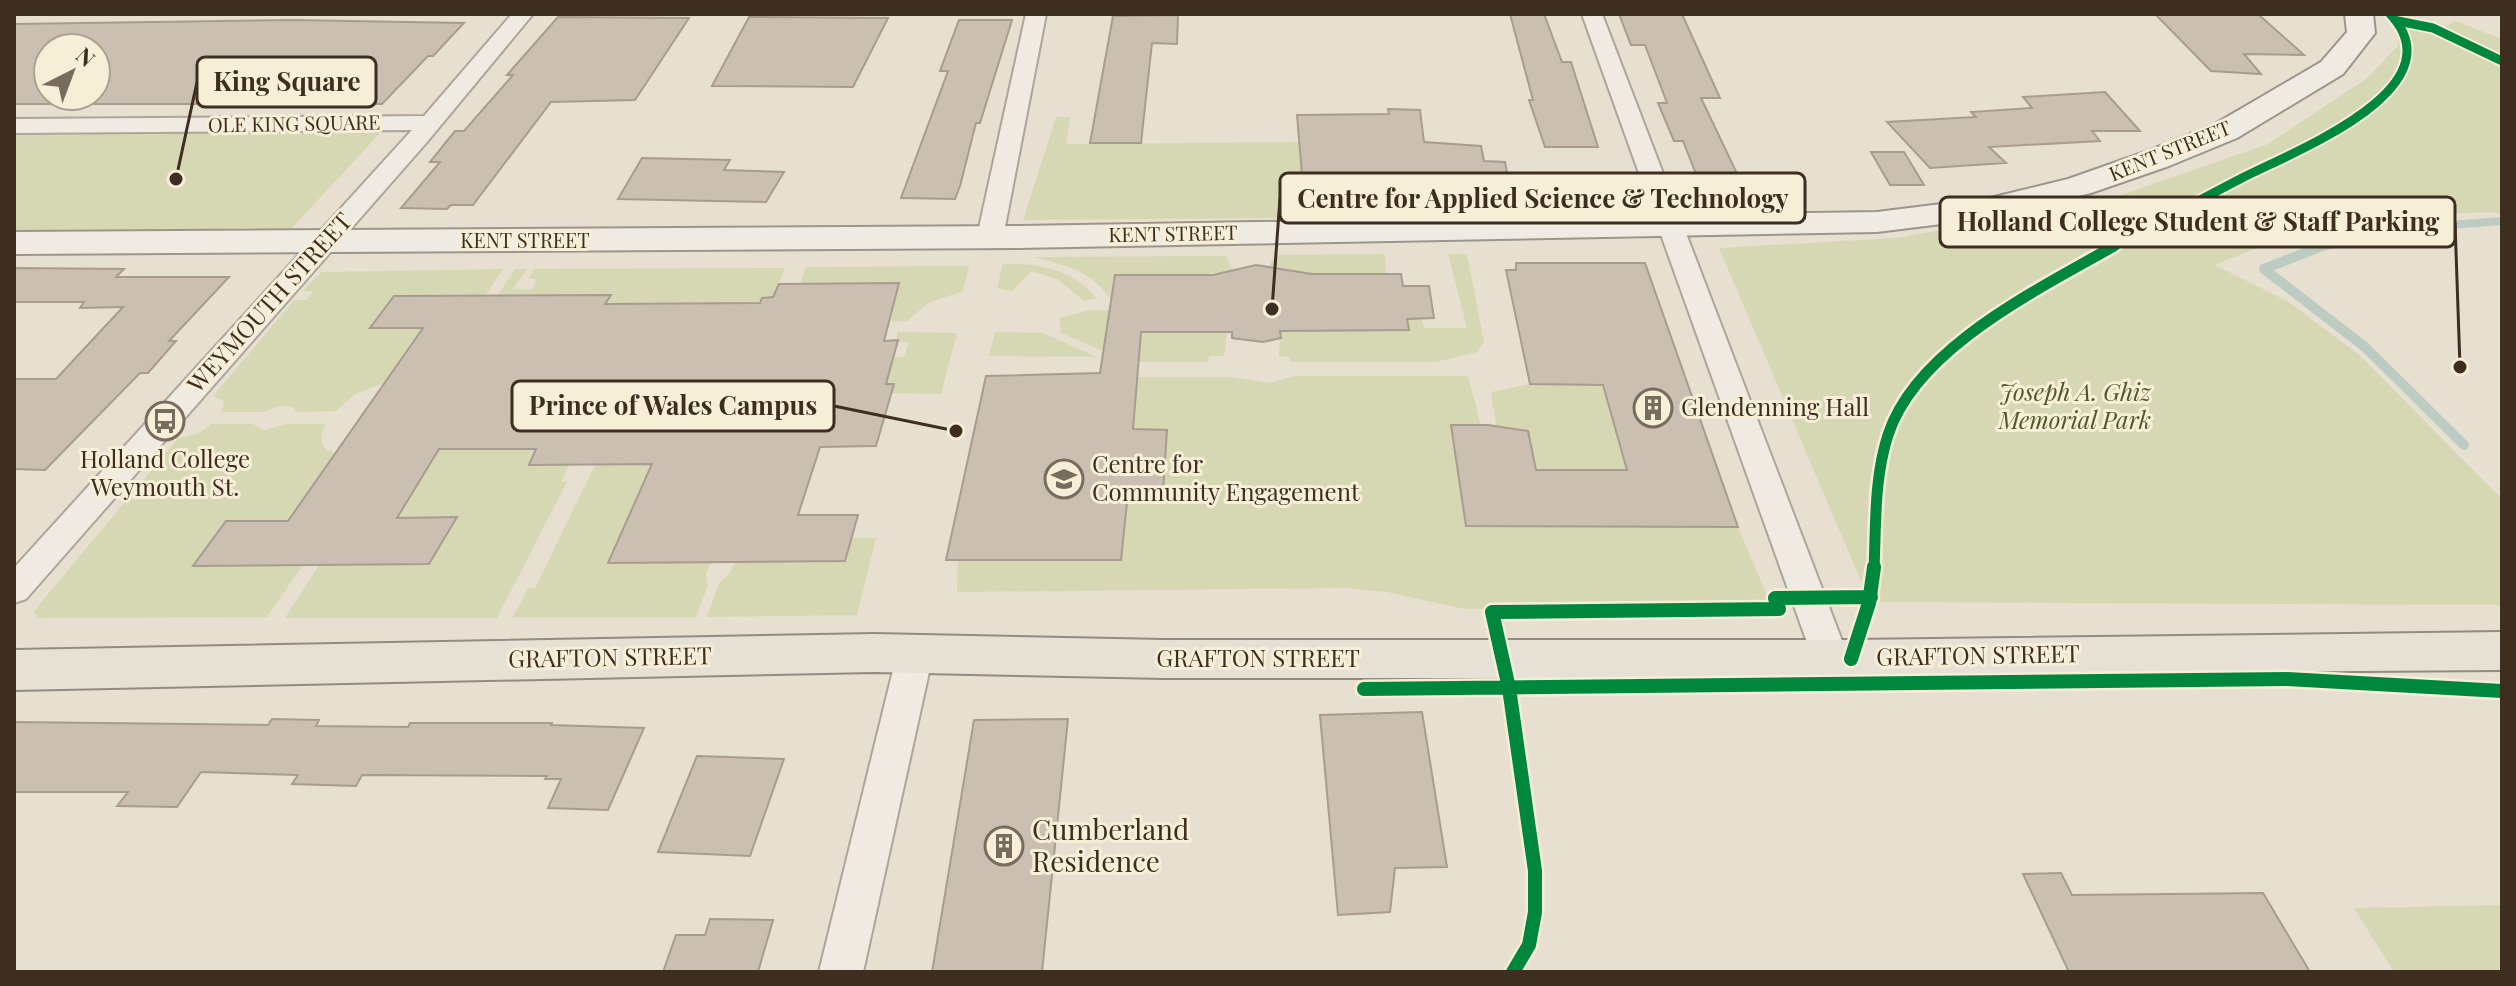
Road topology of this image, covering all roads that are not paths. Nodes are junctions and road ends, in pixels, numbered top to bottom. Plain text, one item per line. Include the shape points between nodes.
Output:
1 (523, 14) edge
2 (1036, 14) edge
3 (1592, 14) edge
4 (2359, 14) edge
5 (430, 123) junction
6 (14, 126) edge
7 (1670, 226) junction
8 (990, 237) junction
9 (326, 242) junction
10 (14, 243) edge
11 (14, 590) edge
12 (2502, 651) edge
13 (915, 654) junction
14 (1831, 659) junction
15 (14, 670) edge
16 (841, 972) edge

1 - 5 street, WEYMOUTH STREET
2 - 8 street
3 - 7 street
4 - 7 street, KENT STREET via 2361,33 2332,68 2226,131 2079,186 1990,208 1877,222
5 - 6 street, OLE KING SQUARE
5 - 9 street, WEYMOUTH STREET
7 - 8 street, KENT STREET
7 - 14 street
8 - 9 street, KENT STREET
9 - 10 street, KENT STREET
9 - 11 street, WEYMOUTH STREET
12 - 14 main road, GRAFTON STREET
13 - 14 main road, GRAFTON STREET
13 - 15 main road, GRAFTON STREET
13 - 16 street

